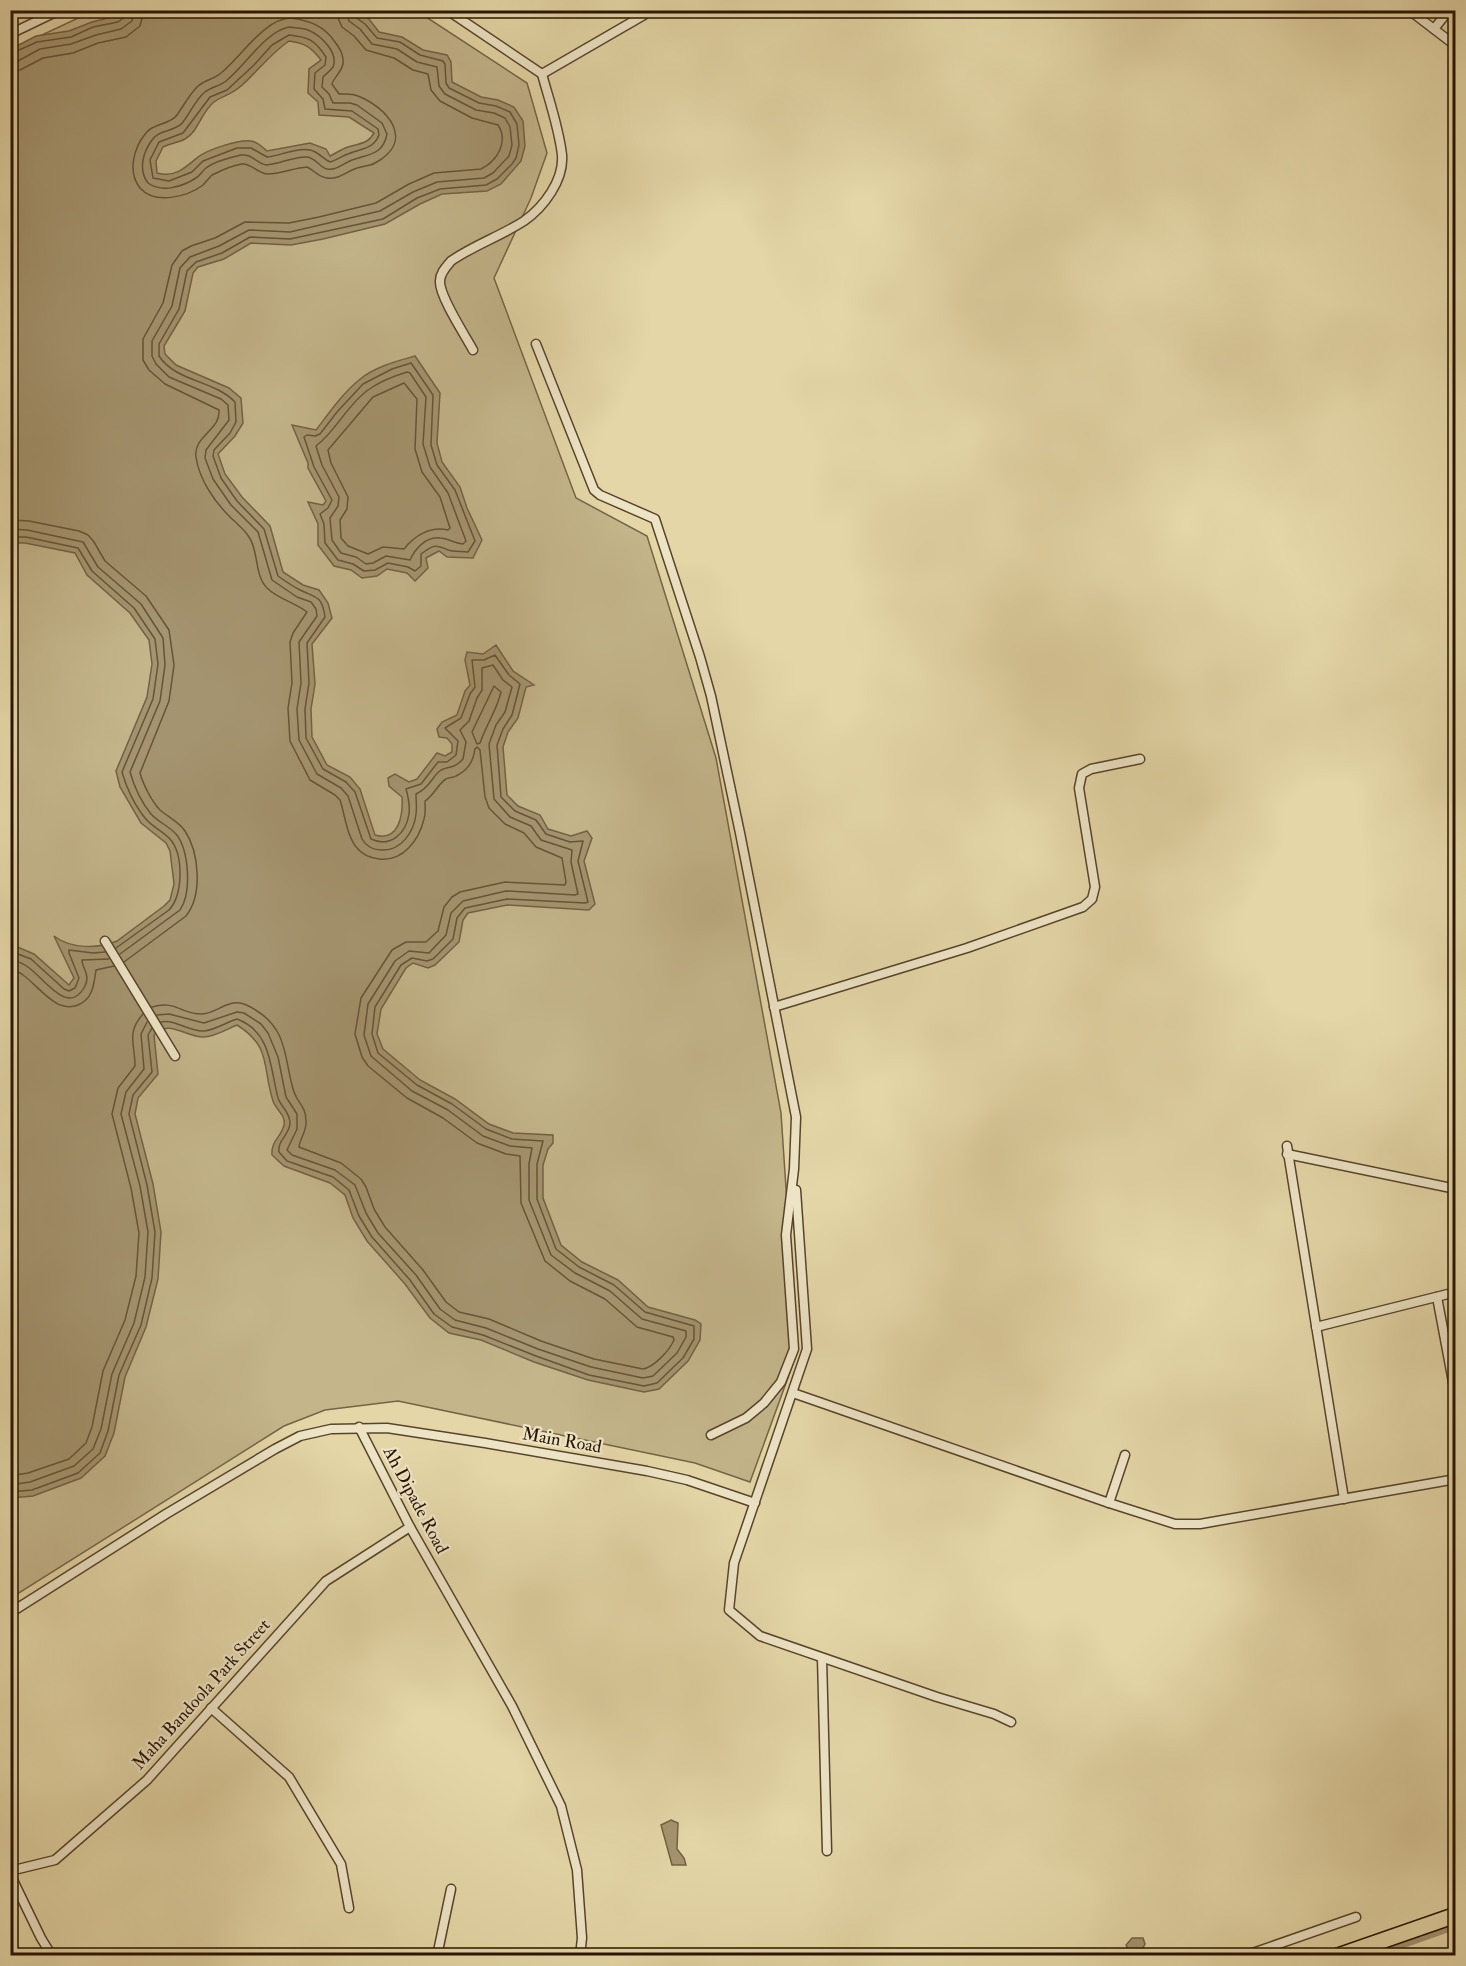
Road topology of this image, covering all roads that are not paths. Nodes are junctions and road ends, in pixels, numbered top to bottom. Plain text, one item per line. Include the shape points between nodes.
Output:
1 (60, 10) edge
2 (447, 10) edge
3 (647, 10) edge
4 (1409, 10) edge
5 (1449, 10) edge
6 (1434, 29) junction
7 (10, 34) edge
8 (1455, 46) edge
9 (542, 74) junction
10 (536, 344) dead end
11 (473, 350) dead end
12 (1140, 759) dead end
13 (105, 941) dead end
14 (774, 1007) junction
15 (175, 1056) dead end
16 (794, 1169) junction
17 (1455, 1189) edge
18 (1455, 1292) edge
19 (1437, 1297) junction
20 (1316, 1327) junction
21 (793, 1393) junction
22 (1455, 1398) edge
23 (359, 1427) junction
24 (711, 1435) dead end
25 (1125, 1455) dead end
26 (1455, 1479) edge
27 (1344, 1499) junction
28 (755, 1503) junction
29 (1109, 1503) junction
30 (410, 1527) junction
31 (10, 1613) edge
32 (822, 1658) junction
33 (211, 1708) junction
34 (1011, 1722) dead end
35 (826, 1851) dead end
36 (10, 1872) edge
37 (451, 1889) dead end
38 (349, 1908) dead end
39 (1455, 1915) edge
40 (1356, 1917) dead end
41 (52, 1956) edge
42 (437, 1956) edge
43 (580, 1956) edge
44 (1244, 1956) edge
45 (1338, 1956) edge

1 - 7 street
2 - 9 street
3 - 9 street
4 - 6 street
5 - 6 street
6 - 8 street
9 - 11 street via 562,157 549,196 524,221 443,269 440,282 448,305
10 - 14 street via 594,490 655,519 711,696
12 - 14 street via 1082,774 1079,788 1095,886 1092,899 1083,907 967,948
13 - 15 street
14 - 16 street via 796,1117
16 - 21 street via 807,1349
16 - 24 street via 786,1235 794,1349 781,1382 764,1403 746,1418
17 - 20 street via 1287,1150
18 - 19 street
19 - 20 street
19 - 22 street
20 - 27 street
21 - 28 street
21 - 29 street
23 - 28 street, Main Road via 451,1437 647,1471
23 - 30 street, Ah Dipade Road
23 - 31 street via 300,1436 275,1449
25 - 29 street
26 - 27 street
27 - 29 street via 1200,1524 1175,1524
28 - 32 street via 734,1563 729,1610 760,1636
30 - 33 street, Maha Bandoola Park Street via 326,1581
30 - 43 street, Ah Dipade Road via 512,1706 561,1806 577,1870
32 - 34 street
32 - 35 street
33 - 36 street, Maha Bandoola Park Street via 147,1780 55,1860
33 - 38 street via 289,1777 341,1864
36 - 41 street
37 - 42 street
39 - 45 highway
40 - 44 street

